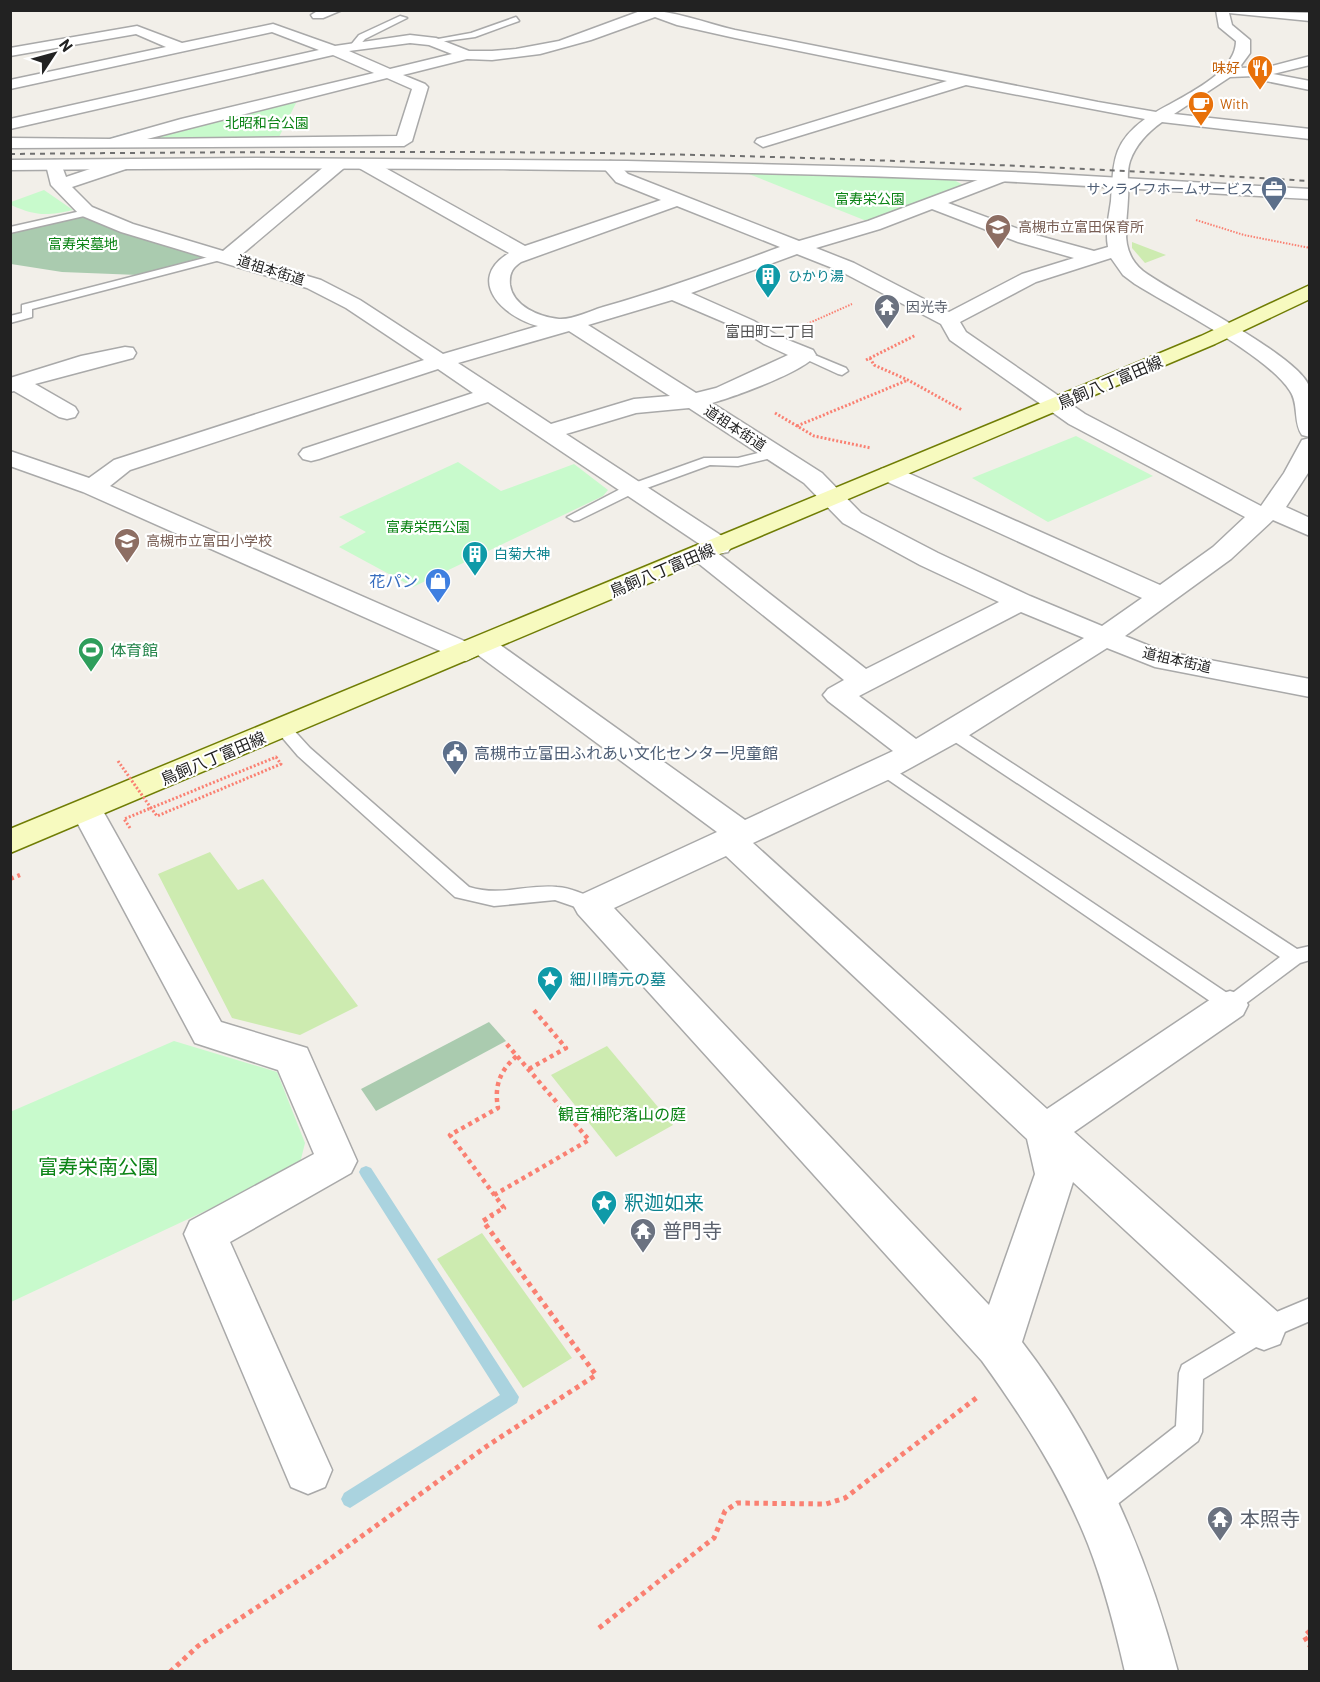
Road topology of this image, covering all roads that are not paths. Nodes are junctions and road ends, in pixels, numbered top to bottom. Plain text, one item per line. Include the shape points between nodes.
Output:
1 (336, 10) edge
2 (1222, 10) edge
3 (1232, 10) edge
4 (653, 11) edge
5 (318, 15) dead end
6 (403, 18) dead end
7 (1310, 18) edge
8 (516, 19) dead end
9 (1310, 23) edge
10 (1289, 29) dead end
11 (10, 35) edge
12 (431, 41) junction
13 (354, 46) junction
14 (34, 47) junction
15 (181, 48) junction
16 (333, 50) junction
17 (1289, 50) dead end
18 (10, 52) edge
19 (467, 55) junction
20 (1310, 58) edge
21 (87, 69) junction
22 (1228, 73) junction
23 (1247, 73) junction
24 (392, 74) junction
25 (968, 80) junction
26 (10, 86) edge
27 (1310, 86) edge
28 (307, 94) junction
29 (137, 95) junction
30 (1299, 114) dead end
31 (1160, 117) junction
32 (187, 122) junction
33 (10, 124) edge
34 (1269, 130) junction
35 (1310, 135) edge
36 (284, 142) junction
37 (763, 142) dead end
38 (10, 143) edge
39 (111, 144) junction
40 (338, 164) junction
41 (365, 164) junction
42 (10, 165) edge
43 (54, 165) junction
44 (120, 165) junction
45 (609, 166) junction
46 (999, 177) junction
47 (60, 184) junction
48 (1122, 184) junction
49 (1310, 194) edge
50 (675, 201) junction
51 (932, 203) junction
52 (90, 212) junction
53 (18, 218) dead end
54 (45, 222) junction
55 (10, 230) edge
56 (800, 248) junction
57 (1118, 250) junction
58 (523, 253) junction
59 (226, 256) junction
60 (1093, 257) junction
61 (1310, 291) edge
62 (673, 293) junction
63 (10, 320) edge
64 (949, 320) junction
65 (566, 325) junction
66 (1227, 331) junction
67 (125, 353) dead end
68 (805, 355) junction
69 (442, 361) junction
70 (842, 371) road end
71 (14, 384) edge
72 (491, 394) junction
73 (694, 401) junction
74 (1056, 405) junction
75 (66, 412) dead end
76 (1310, 430) edge
77 (548, 432) junction
78 (1310, 445) edge
79 (774, 453) junction
80 (311, 454) dead end
81 (10, 458) edge
82 (890, 474) junction
83 (92, 487) junction
84 (631, 489) junction
85 (832, 498) junction
86 (1267, 513) junction
87 (574, 517) dead end
88 (1310, 528) edge
89 (710, 549) junction
90 (1161, 596) junction
91 (1020, 602) junction
92 (1104, 638) junction
93 (474, 649) junction
94 (864, 682) junction
95 (1310, 688) edge
96 (283, 729) junction
97 (952, 732) junction
98 (914, 752) junction
99 (883, 770) junction
100 (87, 811) junction
101 (735, 837) junction
102 (10, 842) edge
103 (590, 905) junction
104 (1302, 955) edge
105 (1230, 1005) junction
106 (1045, 1131) junction
107 (1310, 1309) edge
108 (1264, 1329) junction
109 (1006, 1357) junction
110 (308, 1470) dead end
111 (1097, 1504) junction
112 (1152, 1671) edge

1 - 5 street
2 - 22 street via 1226,27 1252,39
3 - 7 street
4 - 19 street via 545,50
4 - 25 street via 735,34
6 - 13 lane via 367,33
8 - 12 lane via 472,35
9 - 10 street
11 - 14 street
12 - 13 street via 410,39
12 - 19 street
13 - 16 street
14 - 15 street via 137,30
14 - 18 street
15 - 16 street via 273,28
15 - 21 street
16 - 24 street
16 - 29 street
17 - 20 street
19 - 24 street
20 - 23 street
21 - 26 street
21 - 29 street
22 - 23 street
22 - 31 street
23 - 27 street
24 - 28 street
24 - 36 street via 420,87 404,141
25 - 31 street
25 - 37 street
28 - 32 street
28 - 36 street
29 - 32 street
29 - 33 street
30 - 34 street
31 - 34 street
31 - 48 street via 1132,140 1122,159
32 - 39 street
34 - 35 street
36 - 39 street
38 - 39 street
40 - 41 street
40 - 44 street
40 - 59 street
41 - 45 street
41 - 58 street
42 - 43 street
43 - 44 street
43 - 47 street
44 - 47 street
45 - 46 street
45 - 50 street via 622,178
46 - 48 street
46 - 51 street
47 - 52 street, 道祖本街道
48 - 49 street
48 - 57 street via 1115,236
50 - 56 street
50 - 58 street
51 - 56 street
51 - 60 street via 1014,235
52 - 54 lane
52 - 59 street, 道祖本街道 via 127,228
53 - 54 lane
54 - 55 lane
56 - 62 street
56 - 64 street via 847,267
57 - 60 street
57 - 66 street via 1122,261 1141,279
58 - 65 street via 505,264 501,274 502,297 512,309 540,321
59 - 63 lane via 27,307 28,315
59 - 69 street, 道祖本街道 via 314,284
60 - 64 street via 1029,278
61 - 66 main road, 鳥飼八丁富田線
62 - 65 street
62 - 68 street
64 - 74 street via 957,336
65 - 69 street
65 - 73 street
66 - 74 main road, 鳥飼八丁富田線
66 - 76 street via 1264,356 1301,389
67 - 71 street
68 - 70 lane
68 - 73 street via 732,389
69 - 72 street, 道祖本街道
69 - 83 street via 122,465
71 - 75 street
72 - 77 street, 道祖本街道
72 - 80 street
73 - 77 street, 道祖本街道 via 634,406
73 - 79 street, 道祖本街道
74 - 82 main road, 鳥飼八丁富田線
74 - 86 street
77 - 84 street
78 - 86 street via 1296,473
79 - 84 lane via 738,462 709,461
79 - 85 street, 道祖本街道 via 813,478
81 - 83 street
82 - 85 main road, 鳥飼八丁富田線
82 - 90 street
83 - 93 street
84 - 87 lane
84 - 89 street
85 - 89 main road, 鳥飼八丁富田線
85 - 91 street, 道祖本街道 via 852,518
86 - 88 street
86 - 90 street via 1222,554
89 - 93 main road, 鳥飼八丁富田線
89 - 94 street
90 - 92 street
91 - 92 street, 道祖本街道
91 - 94 street
92 - 95 street, 道祖本街道 via 1155,658
92 - 97 street
93 - 96 main road, 鳥飼八丁富田線
93 - 101 street
94 - 98 street via 838,695
96 - 100 main road, 鳥飼八丁富田線
96 - 103 lane via 303,752 462,892 499,899 558,892
97 - 98 street
97 - 104 lane
98 - 99 street
99 - 101 street
99 - 105 lane
100 - 102 main road, 鳥飼八丁富田線
100 - 110 street via 208,1034 293,1059 337,1161 205,1234
101 - 103 street
101 - 106 street
103 - 109 street
104 - 105 lane
105 - 106 street
106 - 108 street
106 - 109 street via 1055,1174
107 - 108 lane
108 - 111 lane via 1191,1372 1189,1432
109 - 111 street via 1072,1454
111 - 112 street via 1132,1594

